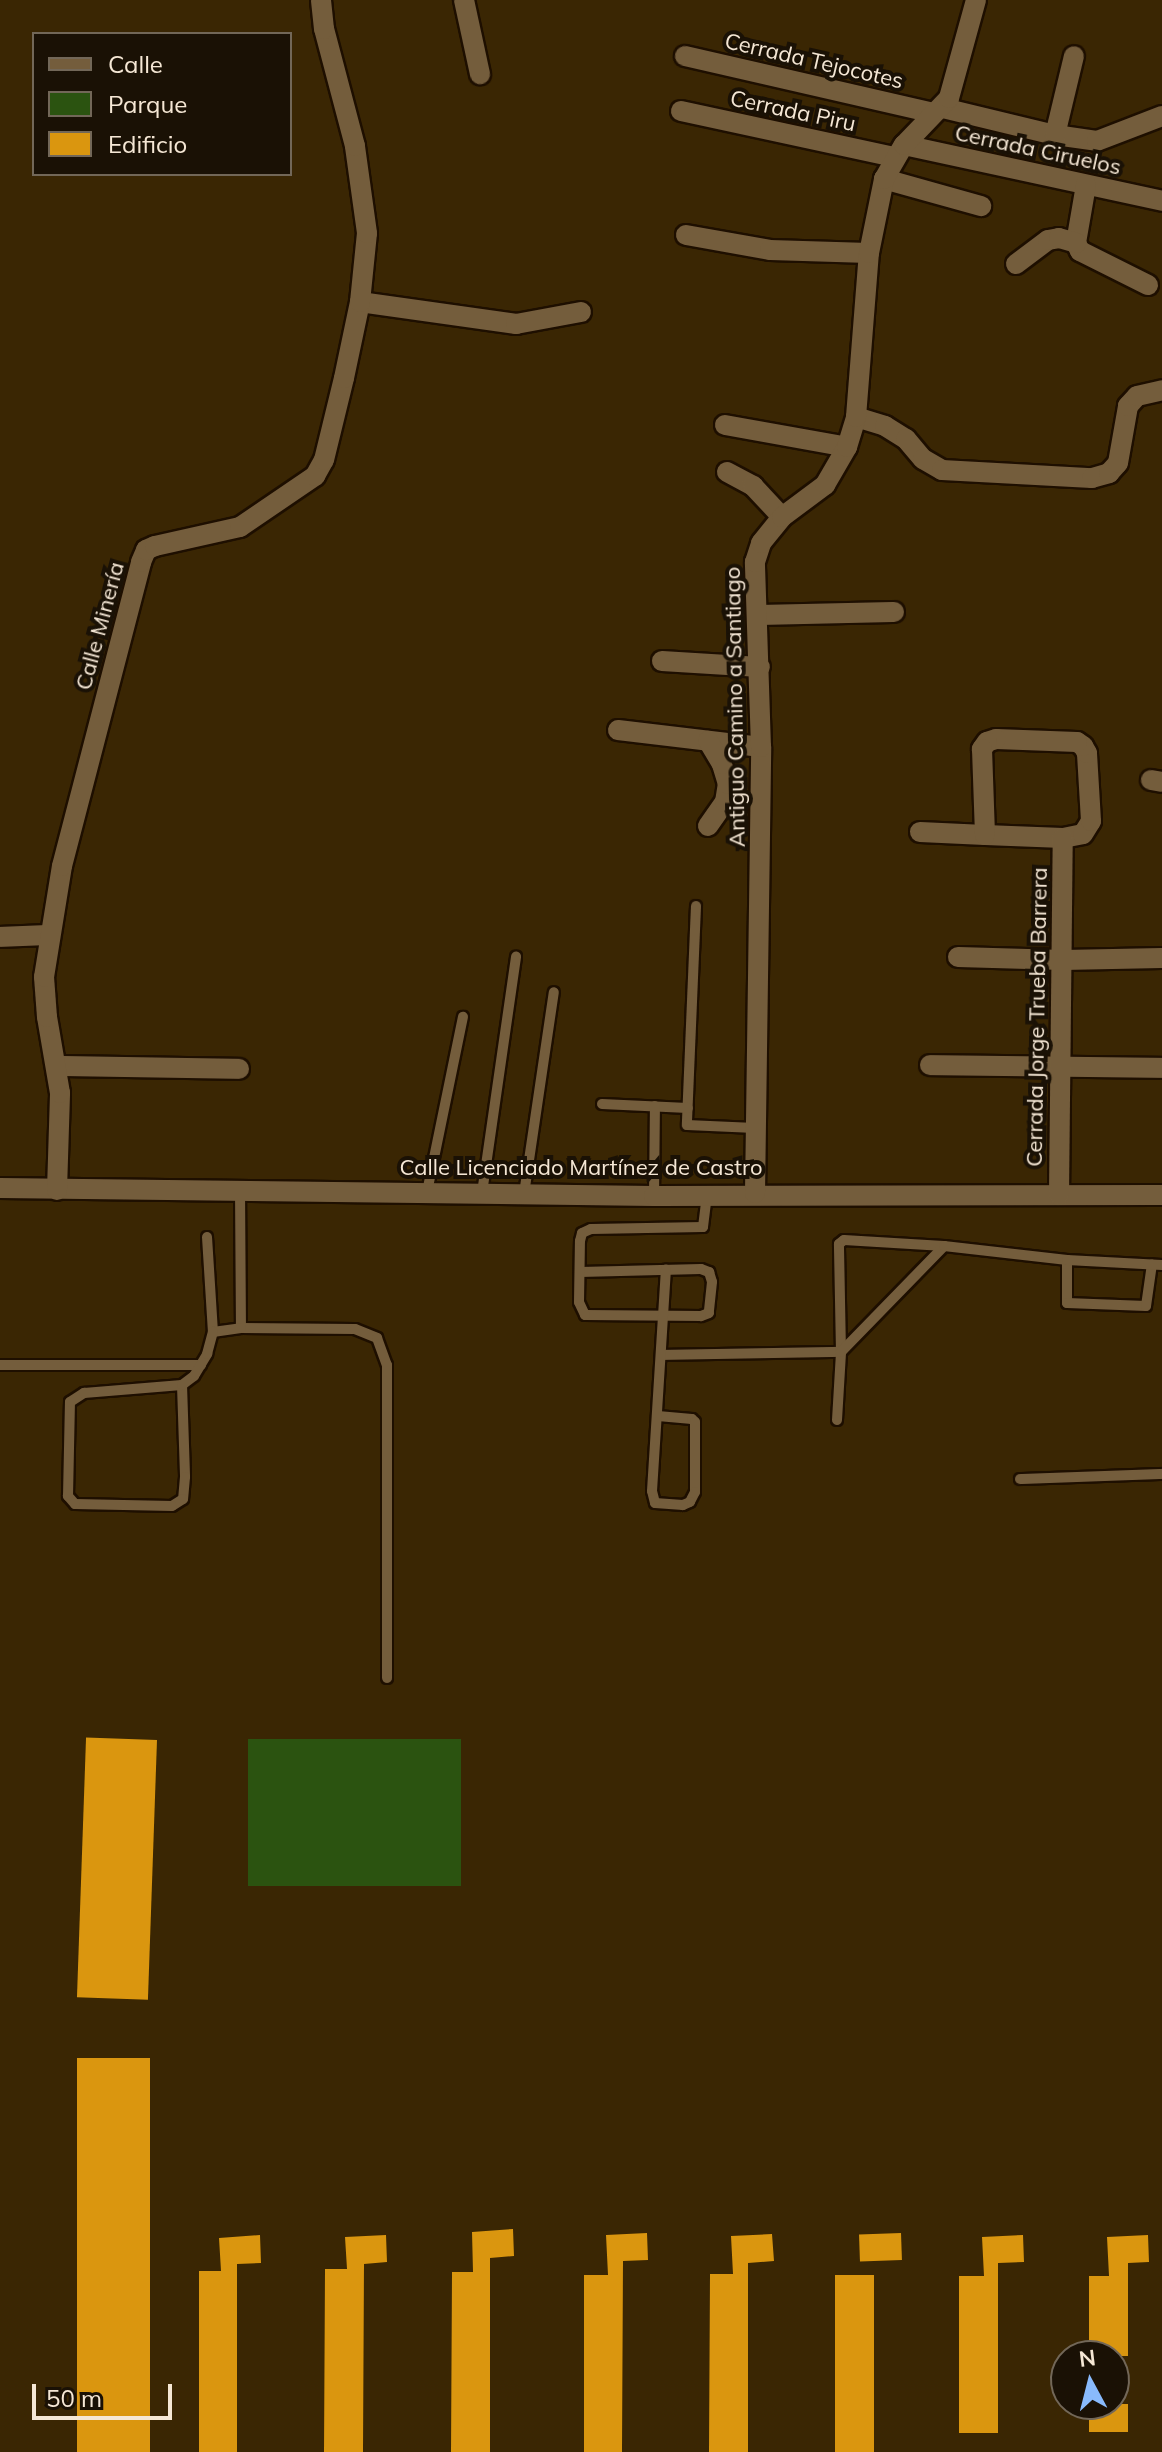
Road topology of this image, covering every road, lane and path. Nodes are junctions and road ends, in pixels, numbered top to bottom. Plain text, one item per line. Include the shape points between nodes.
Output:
1 (321, 0) edge
2 (464, 0) edge
3 (976, 0) edge
4 (685, 56) dead end
5 (1074, 56) dead end
6 (480, 74) dead end
7 (938, 110) junction
8 (681, 111) dead end
9 (1162, 116) edge
10 (1055, 135) junction
11 (899, 151) junction
12 (884, 179) junction
13 (1086, 185) junction
14 (1162, 201) edge
15 (981, 206) dead end
16 (686, 235) dead end
17 (1076, 243) junction
18 (869, 253) junction
19 (1016, 264) dead end
20 (1148, 285) dead end
21 (360, 302) junction
22 (581, 312) dead end
23 (1162, 390) edge
24 (856, 417) junction
25 (725, 425) dead end
26 (847, 447) junction
27 (727, 472) dead end
28 (782, 517) junction
29 (894, 612) dead end
30 (758, 615) junction
31 (662, 661) dead end
32 (760, 667) junction
33 (618, 730) dead end
34 (708, 741) junction
35 (761, 747) junction
36 (708, 826) dead end
37 (920, 832) dead end
38 (985, 835) junction
39 (1063, 838) junction
40 (696, 906) dead end
41 (50, 935) junction
42 (0, 937) edge
43 (516, 956) dead end
44 (958, 957) dead end
45 (1162, 958) edge
46 (1063, 960) junction
47 (554, 992) dead end
48 (463, 1017) dead end
49 (930, 1065) dead end
50 (57, 1066) junction
51 (1063, 1067) junction
52 (1162, 1068) edge
53 (239, 1069) dead end
54 (602, 1104) dead end
55 (655, 1106) junction
56 (688, 1108) junction
57 (755, 1128) junction
58 (0, 1188) edge
59 (240, 1189) junction
60 (57, 1190) junction
61 (427, 1192) junction
62 (482, 1193) junction
63 (755, 1193) junction
64 (524, 1194) junction
65 (707, 1194) junction
66 (1059, 1195) junction
67 (1162, 1195) edge
68 (654, 1196) junction
69 (207, 1237) dead end
70 (944, 1246) junction
71 (1067, 1260) junction
72 (1157, 1264) edge
73 (666, 1269) junction
74 (580, 1272) junction
75 (665, 1316) junction
76 (241, 1328) junction
77 (213, 1332) junction
78 (841, 1352) junction
79 (663, 1355) junction
80 (0, 1365) edge
81 (201, 1365) junction
82 (182, 1385) junction
83 (658, 1416) junction
84 (837, 1420) dead end
85 (1162, 1474) edge
86 (1020, 1479) dead end
87 (387, 1678) dead end

1 - 21 street, Calle Minería via 355,146 367,233
2 - 6 street
3 - 7 street, Antiguo Camino a Santiago
4 - 7 street, Cerrada Tejocotes
5 - 10 street
7 - 10 street, Cerrada Tejocotes
7 - 11 street, Antiguo Camino a Santiago
8 - 11 street, Cerrada Piru
9 - 10 street, Cerrada Tejocotes via 1097,141
11 - 12 street, Antiguo Camino a Santiago
11 - 13 street, Cerrada Ciruelos
12 - 15 street
12 - 18 street, Antiguo Camino a Santiago
13 - 14 street, Cerrada Ciruelos
13 - 17 street
16 - 18 street via 770,250
17 - 19 street via 1048,240
17 - 20 street via 1080,251
18 - 24 street, Antiguo Camino a Santiago
21 - 22 street via 516,324
21 - 41 street, Calle Minería via 324,460 315,476 240,527 146,550 62,866
23 - 24 street via 1137,396 1128,406 1118,463 1109,473 1092,478 942,470 885,426
24 - 26 street, Antiguo Camino a Santiago
25 - 26 street
26 - 28 street, Antiguo Camino a Santiago via 825,485
27 - 28 street via 753,486
28 - 30 street, Antiguo Camino a Santiago via 761,543 755,562
29 - 30 street
30 - 32 street, Antiguo Camino a Santiago
31 - 32 street
32 - 35 street, Antiguo Camino a Santiago
33 - 34 street
34 - 35 street
34 - 36 street via 728,784 725,802
35 - 57 street, Antiguo Camino a Santiago
37 - 38 street, Cerrada Jorge Trueba Barrera
38 - 39 street, Cerrada Jorge Trueba Barrera
38 - 39 street, Cerrada Jorge Trueba Barrera via 982,749 987,742 1077,742 1087,753 1090,828
39 - 46 street, Cerrada Jorge Trueba Barrera
40 - 56 lane
41 - 42 street
41 - 50 street, Calle Minería via 44,977
43 - 62 lane
44 - 46 street
45 - 46 street
46 - 51 street, Cerrada Jorge Trueba Barrera
47 - 64 lane
48 - 61 lane
49 - 51 street
50 - 53 street
50 - 60 street, Calle Minería
51 - 52 street
51 - 66 street, Cerrada Jorge Trueba Barrera
54 - 55 lane
55 - 56 lane
55 - 68 lane
56 - 57 lane via 687,1125
57 - 63 street, Antiguo Camino a Santiago
58 - 60 street, Calle Licenciado Martínez de Castro
59 - 60 street, Calle Licenciado Martínez de Castro
59 - 61 street, Calle Licenciado Martínez de Castro
59 - 76 lane
61 - 62 street, Calle Licenciado Martínez de Castro
62 - 64 street, Calle Licenciado Martínez de Castro
63 - 65 street, Calle Licenciado Martínez de Castro
63 - 66 street, Calle Licenciado Martínez de Castro
64 - 68 street, Calle Licenciado Martínez de Castro
65 - 68 street, Calle Licenciado Martínez de Castro
65 - 74 lane via 703,1227 582,1233
66 - 67 street, Calle Licenciado Martínez de Castro
69 - 77 lane
70 - 71 lane
70 - 78 lane
70 - 78 lane via 844,1240 839,1244
71 - 72 lane
71 - 72 lane via 1067,1303 1079,1304 1146,1306
73 - 74 lane
73 - 75 lane
73 - 75 lane via 709,1272 711,1306 701,1316
74 - 75 lane via 579,1302 585,1315
75 - 79 lane
76 - 77 lane
76 - 87 lane via 355,1329 377,1338 387,1365
77 - 81 lane
78 - 79 lane
78 - 84 lane
79 - 83 lane
80 - 81 lane
81 - 82 lane
82 - 82 lane via 183,1499 172,1506 75,1504 68,1496 70,1402 84,1393
83 - 83 lane via 655,1503 683,1505 695,1492 695,1422
85 - 86 lane

